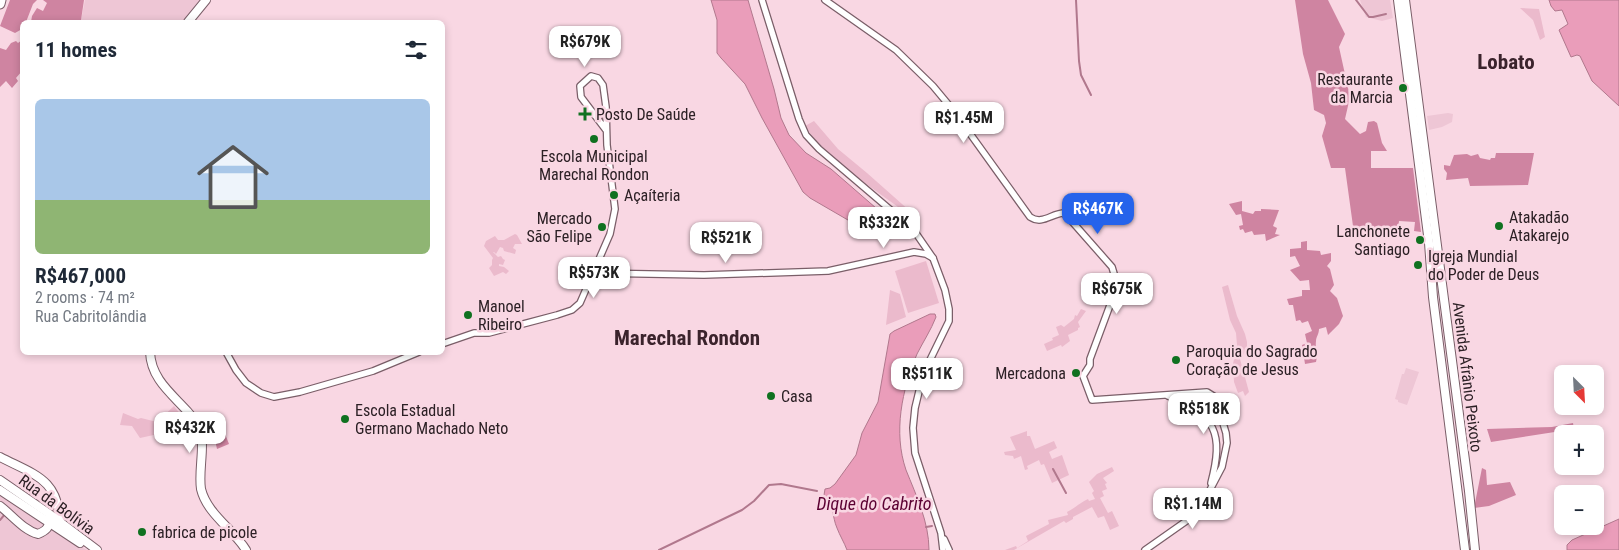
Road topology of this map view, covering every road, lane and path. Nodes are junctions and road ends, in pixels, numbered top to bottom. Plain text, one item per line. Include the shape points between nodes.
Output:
1 (2, 0) edge
2 (206, 0) edge
3 (762, 0) edge
4 (825, 0) edge
5 (1398, 0) edge
6 (1405, 0) edge
7 (0, 4) edge
8 (190, 20) edge
9 (606, 130) junction
10 (923, 241) junction
11 (914, 252) junction
12 (933, 258) junction
13 (594, 273) junction
14 (445, 343) edge
15 (150, 355) edge
16 (228, 355) edge
17 (412, 355) edge
18 (1166, 395) junction
19 (0, 457) edge
20 (1216, 457) junction
21 (1224, 458) junction
22 (0, 480) edge
23 (0, 490) edge
24 (1209, 490) junction
25 (56, 502) junction
26 (0, 506) edge
27 (48, 513) junction
28 (49, 523) junction
29 (60, 526) junction
30 (941, 533) junction
31 (1147, 549) edge
32 (96, 550) edge
33 (246, 550) edge
34 (943, 550) edge
35 (949, 550) edge
36 (1465, 550) edge
37 (1475, 550) edge

1 - 7 highway
2 - 8 main road
3 - 10 street via 806,135 908,223
4 - 18 street via 896,50 933,86 1030,217 1042,220 1062,212 1112,267 1116,289 1083,377 1091,399
5 - 36 main road, Avenida Afrânio Peixoto
6 - 37 main road, Avenida Afrânio Peixoto
9 - 9 street via 603,84 591,76 580,86 581,97
9 - 13 street via 615,210 610,234
10 - 11 street
10 - 12 street
11 - 12 street
11 - 13 street via 828,271 704,275
12 - 30 street via 945,290 950,316 921,383 913,428 916,458
13 - 14 street via 581,300 572,310
15 - 33 main road via 159,381 199,427 201,483 206,501
16 - 17 street via 246,383 274,397 373,371
18 - 20 street via 1190,406 1210,422 1216,436
18 - 21 street via 1207,392 1215,397 1226,433
19 - 25 main road via 40,477 50,487
20 - 21 street
20 - 24 street
21 - 24 street
22 - 27 main road, Rua da Bolívia
23 - 28 main road, Rua da Bolívia
24 - 31 street via 1192,517
25 - 27 main road
25 - 29 main road
26 - 28 main road via 30,532 38,534
27 - 28 main road
27 - 29 main road, Rua da Bolívia
28 - 29 main road, Rua da Bolívia
29 - 32 main road, Rua da Bolívia
30 - 34 street
30 - 35 street

